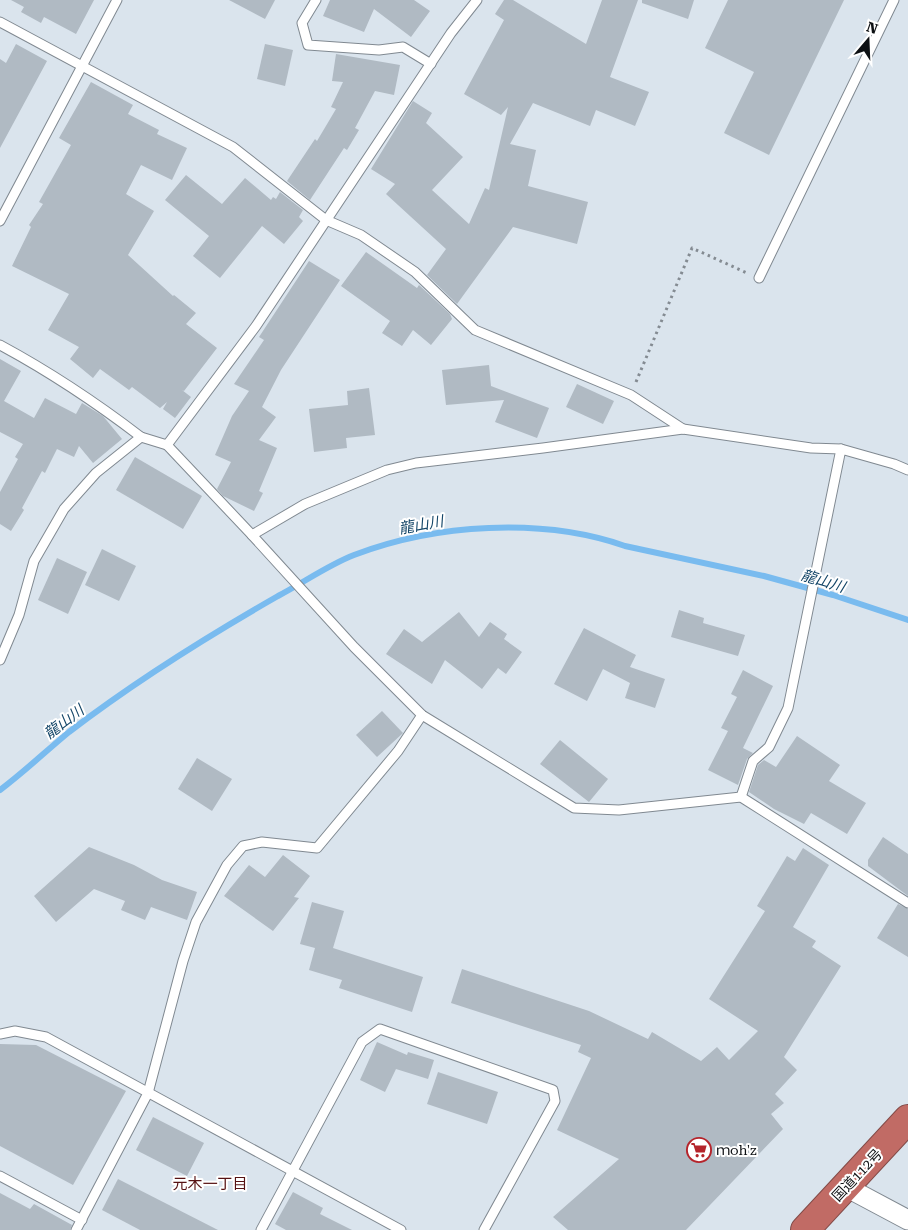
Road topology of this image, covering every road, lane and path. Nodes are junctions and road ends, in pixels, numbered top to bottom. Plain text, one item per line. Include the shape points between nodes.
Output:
1 (117, 0) edge
2 (316, 0) edge
3 (477, 0) edge
4 (894, 0) edge
5 (0, 22) edge
6 (431, 64) junction
7 (81, 66) junction
8 (326, 220) junction
9 (0, 221) edge
10 (759, 278) joint
11 (0, 346) edge
12 (631, 395) junction
13 (683, 429) junction
14 (141, 437) junction
15 (167, 445) junction
16 (841, 449) junction
17 (908, 470) edge
18 (252, 535) junction
19 (0, 660) edge
20 (422, 714) junction
21 (741, 797) junction
22 (908, 903) edge
23 (0, 1034) edge
24 (148, 1093) junction
25 (908, 1120) edge
26 (293, 1170) junction
27 (0, 1176) edge
28 (846, 1187) junction
29 (82, 1220) junction
30 (908, 1220) edge
31 (76, 1230) edge
32 (261, 1230) edge
33 (402, 1230) edge
34 (484, 1230) edge
35 (805, 1230) edge

1 - 7 lane
2 - 6 lane via 302,23 308,45 379,50 403,47
3 - 6 lane via 450,33
4 - 10 lane
5 - 7 lane
6 - 8 lane
7 - 8 lane via 233,147
7 - 9 lane
8 - 12 lane via 361,234 415,272 475,330
8 - 15 lane via 256,326
10 - 12 path via 692,248
11 - 14 lane via 84,393
12 - 13 lane
13 - 16 lane via 811,448
13 - 18 lane via 416,463 387,470 305,504
14 - 15 lane
14 - 19 lane via 96,473 64,509 34,561 19,615
15 - 18 lane
16 - 17 lane
16 - 21 lane via 788,708 769,747 753,761
18 - 20 lane via 354,647
20 - 21 lane via 574,808 619,810
20 - 24 lane via 398,751 317,848 262,842 243,846 227,865 196,922
21 - 22 lane
23 - 24 lane via 15,1031 46,1037
24 - 26 lane
24 - 29 lane
25 - 28 highway, 国道112号
26 - 32 lane
26 - 33 lane
26 - 34 lane via 362,1042 380,1029 553,1090 555,1101
27 - 29 lane
28 - 30 street
28 - 35 highway, 国道112号
29 - 31 lane

